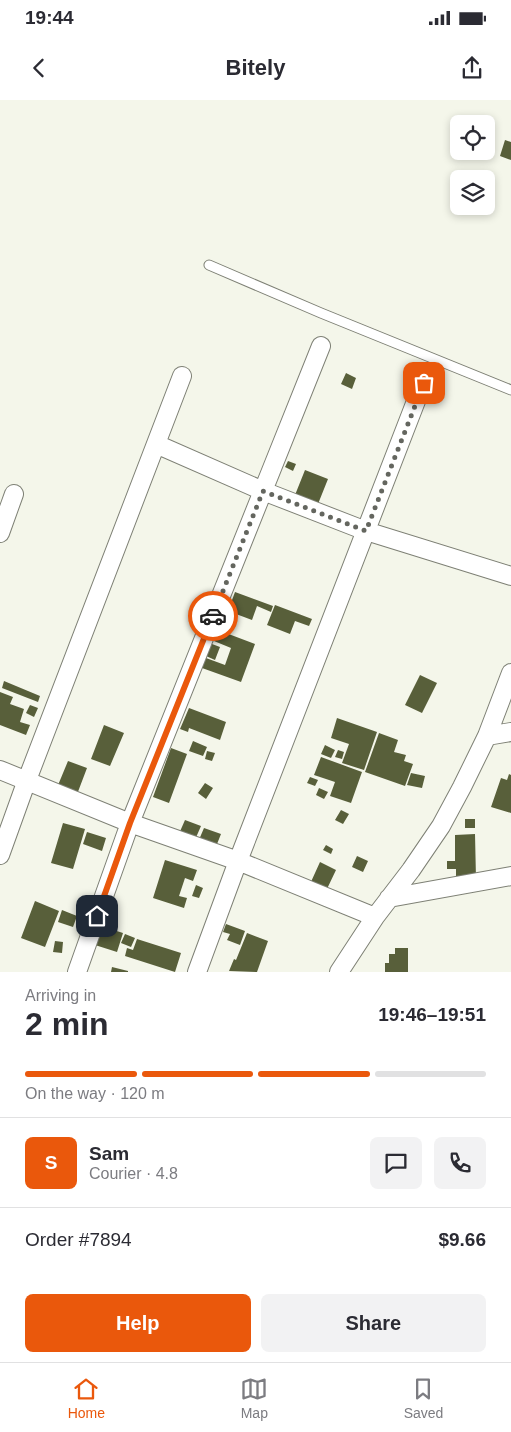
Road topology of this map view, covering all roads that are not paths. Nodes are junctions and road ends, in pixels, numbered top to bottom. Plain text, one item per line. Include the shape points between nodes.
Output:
1 (209, 266) dead end
2 (321, 346) dead end
3 (182, 376) dead end
4 (424, 383) dead end
5 (511, 390) edge
6 (156, 444) junction
7 (263, 491) junction
8 (14, 494) dead end
9 (366, 531) junction
10 (0, 533) edge
11 (511, 576) edge
12 (511, 673) edge
13 (511, 732) edge
14 (487, 736) junction
15 (0, 770) edge
16 (27, 780) junction
17 (130, 823) junction
18 (0, 855) edge
19 (238, 861) junction
20 (511, 876) edge
21 (389, 898) junction
22 (375, 917) junction
23 (77, 972) edge
24 (196, 972) edge
25 (339, 972) edge

1 - 5 lane
2 - 7 street
3 - 6 street
4 - 9 street
6 - 7 street
6 - 16 street
7 - 9 street
7 - 17 street
8 - 10 street
9 - 11 street
9 - 19 street
12 - 14 street
13 - 14 street
14 - 21 street via 441,826
15 - 16 street
16 - 17 street
16 - 18 street
17 - 19 street
17 - 23 street
19 - 22 street
19 - 24 street
20 - 21 street
21 - 22 street
22 - 25 street

